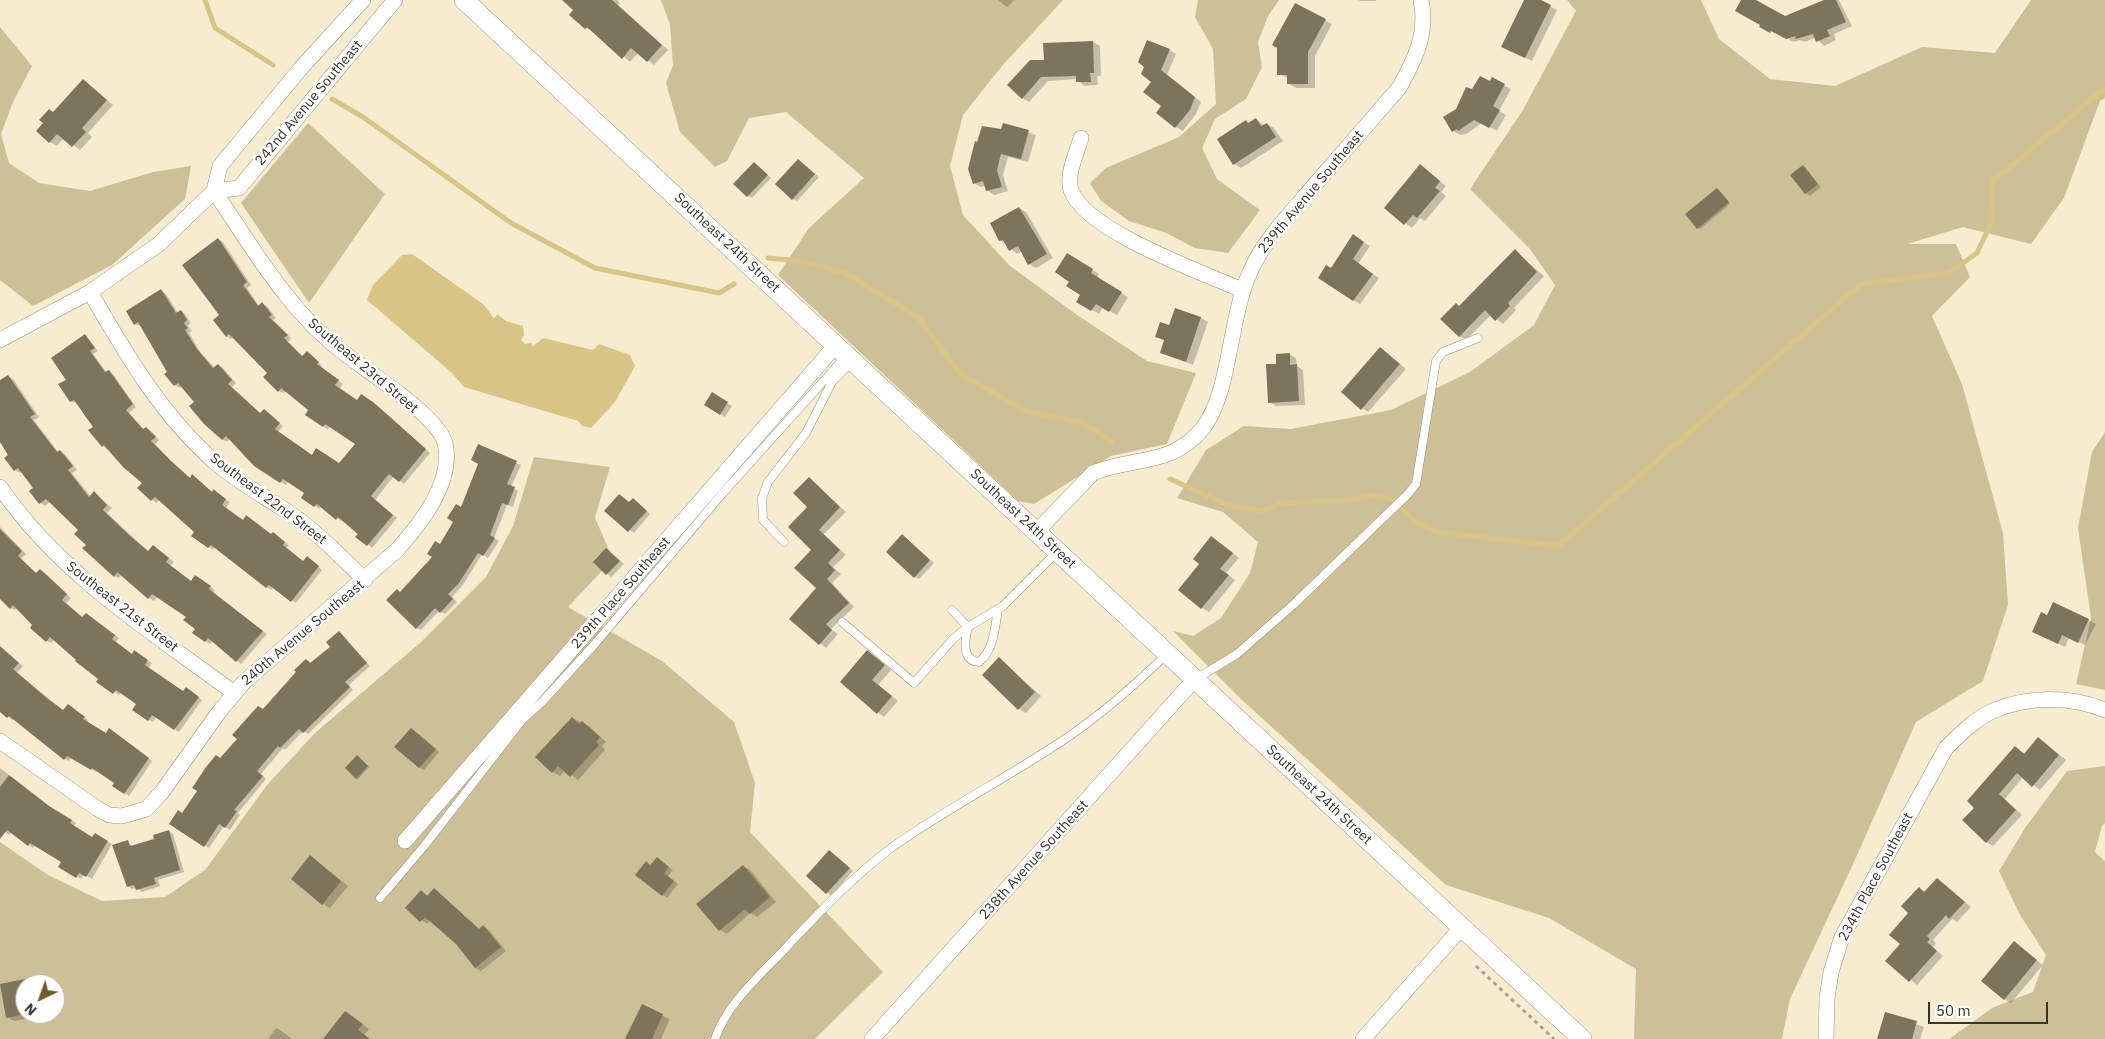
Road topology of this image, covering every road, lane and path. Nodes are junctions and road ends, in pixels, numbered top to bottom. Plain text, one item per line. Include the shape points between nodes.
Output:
1 (363, 0) edge
2 (395, 0) edge
3 (464, 0) edge
4 (1420, 0) edge
5 (1081, 138) dead end
6 (214, 191) junction
7 (1242, 290) junction
8 (90, 292) junction
9 (1478, 338) dead end
10 (0, 340) edge
11 (845, 353) junction
12 (444, 442) joint
13 (0, 487) edge
14 (1036, 532) junction
15 (784, 542) dead end
16 (1057, 552) junction
17 (365, 580) junction
18 (952, 610) dead end
19 (998, 610) junction
20 (842, 622) dead end
21 (968, 627) junction
22 (1167, 654) junction
23 (1194, 680) junction
24 (234, 693) junction
25 (2105, 710) edge
26 (0, 741) edge
27 (406, 841) dead end
28 (380, 898) dead end
29 (1462, 927) junction
30 (1470, 960) dead end
31 (715, 1039) edge
32 (872, 1039) edge
33 (1363, 1039) edge
34 (1554, 1039) edge
35 (1582, 1039) edge
36 (1826, 1039) edge

1 - 6 street, 242nd Avenue Southeast via 300,68 220,166
2 - 6 street, 242nd Avenue Southeast via 239,188
3 - 11 street, Southeast 24th Street
4 - 7 street, 239th Avenue Southeast via 1424,13 1422,40 1399,88 1269,239
5 - 7 street via 1070,182 1078,203 1088,213 1128,239
6 - 8 street via 159,244
6 - 12 street, Southeast 23rd Street via 277,282 315,329 427,419
7 - 14 street, 239th Avenue Southeast via 1219,393 1202,429 1172,453 1093,473
8 - 10 street
8 - 17 street, Southeast 22nd Street via 141,378 185,432 223,468 314,531
9 - 23 lane via 1443,352 1436,361 1416,484 1294,604 1237,654
11 - 14 street, Southeast 24th Street
11 - 15 lane via 806,433 768,482 762,498 763,520
11 - 27 street, 239th Place Southeast
11 - 28 lane via 594,645 522,720
12 - 17 street, 240th Avenue Southeast via 447,460 442,483 416,529
13 - 24 street, Southeast 21st Street via 65,563
14 - 16 street, Southeast 24th Street
16 - 19 lane
16 - 22 street, Southeast 24th Street
17 - 24 street, 240th Avenue Southeast
18 - 21 lane
19 - 21 lane
19 - 21 lane via 990,644 980,662 974,661 966,651 964,641
20 - 21 lane via 914,683
22 - 23 street, Southeast 24th Street
22 - 31 lane via 1139,681 1068,737 932,820 849,883 748,988 725,1016
23 - 29 street, Southeast 24th Street
23 - 32 street, 238th Avenue Southeast
24 - 26 street, 240th Avenue Southeast via 154,802 135,814 116,816 98,809
25 - 36 street, 234th Place Southeast via 2066,700 2028,700 1994,710 1946,748 1842,937 1831,972
29 - 33 street
29 - 35 street, Southeast 24th Street
30 - 34 path

